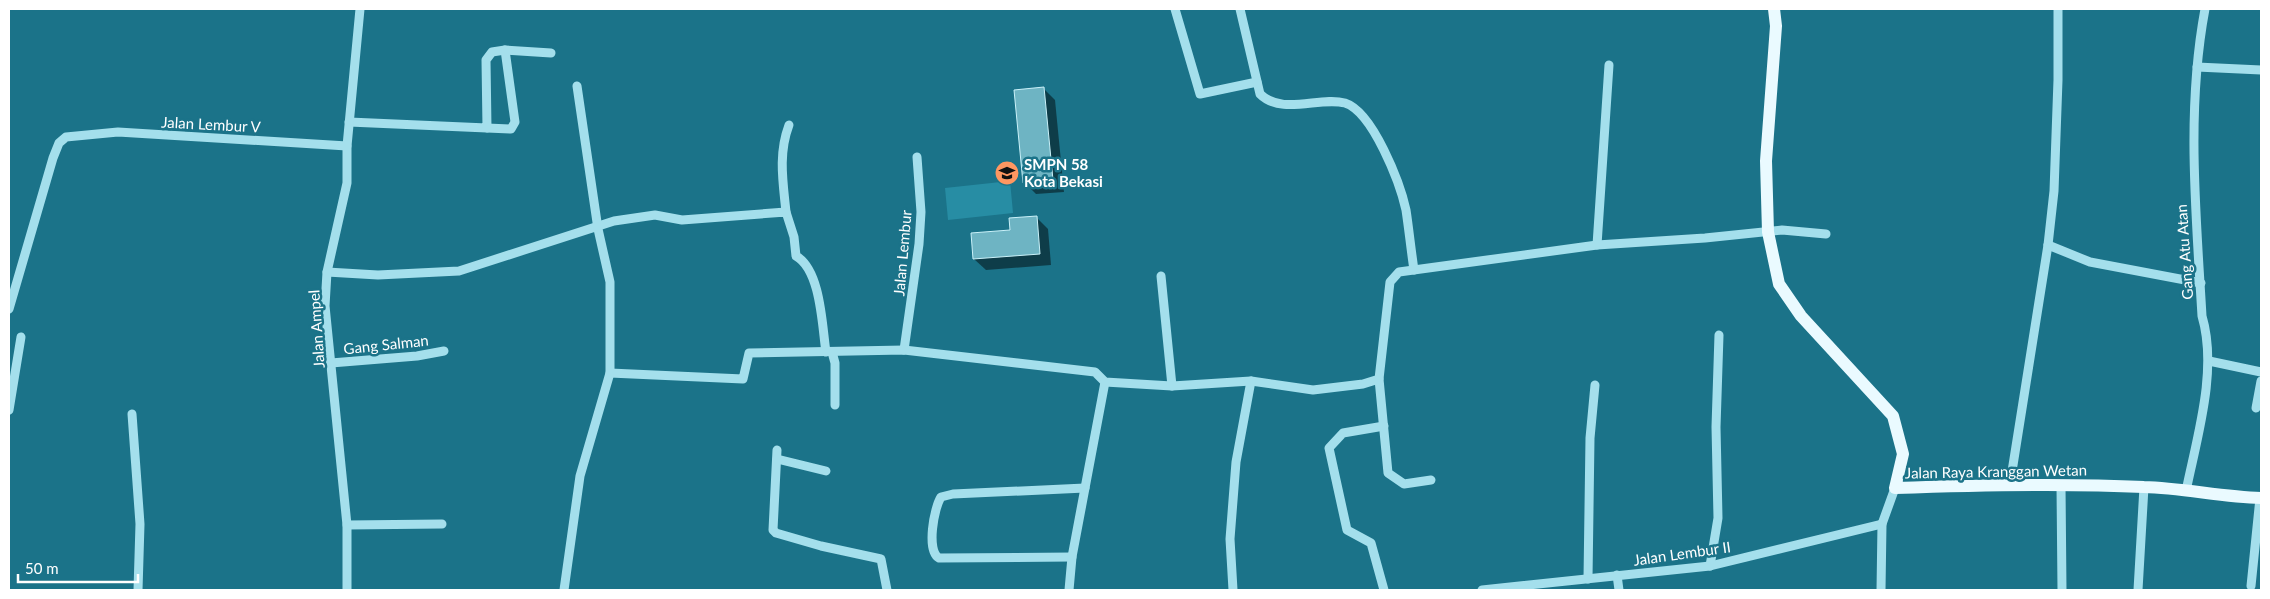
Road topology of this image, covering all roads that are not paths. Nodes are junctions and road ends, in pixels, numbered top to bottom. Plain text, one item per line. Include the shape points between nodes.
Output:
1 (360, 9) edge
2 (1175, 9) edge
3 (1240, 9) edge
4 (1774, 9) edge
5 (2058, 9) edge
6 (2205, 9) edge
7 (505, 50) junction
8 (551, 54) dead end
9 (1609, 65) dead end
10 (2197, 67) junction
11 (2261, 70) edge
12 (1257, 82) junction
13 (577, 86) dead end
14 (349, 122) junction
15 (789, 125) dead end
16 (488, 128) junction
17 (347, 146) junction
18 (917, 157) dead end
19 (786, 212) junction
20 (598, 228) junction
21 (1768, 232) junction
22 (1826, 234) dead end
23 (2048, 244) junction
24 (1597, 245) junction
25 (1414, 270) junction
26 (327, 272) junction
27 (1161, 276) dead end
28 (2200, 283) junction
29 (9, 309) edge
30 (1719, 335) dead end
31 (21, 338) dead end
32 (444, 350) dead end
33 (904, 350) junction
34 (829, 352) junction
35 (2209, 361) junction
36 (331, 363) junction
37 (2261, 372) edge
38 (610, 373) junction
39 (1379, 379) junction
40 (1251, 381) junction
41 (2261, 381) edge
42 (1105, 382) junction
43 (1595, 384) dead end
44 (1172, 386) junction
45 (835, 405) dead end
46 (2256, 408) dead end
47 (9, 410) edge
48 (132, 414) dead end
49 (1384, 426) junction
50 (826, 471) dead end
51 (1431, 480) dead end
52 (2010, 484) junction
53 (2061, 486) junction
54 (2144, 487) junction
55 (1085, 488) junction
56 (1895, 488) junction
57 (2186, 491) junction
58 (2261, 498) edge
59 (442, 524) dead end
60 (1882, 524) junction
61 (347, 525) junction
62 (1072, 557) junction
63 (1710, 566) junction
64 (1617, 575) junction
65 (1588, 579) junction
66 (1562, 586) edge
67 (2251, 586) dead end
68 (138, 590) edge
69 (347, 590) edge
70 (564, 590) edge
71 (887, 590) edge
72 (1069, 590) edge
73 (1233, 590) edge
74 (1384, 590) edge
75 (1482, 590) edge
76 (1620, 590) edge
77 (1881, 590) edge
78 (2062, 590) edge
79 (2138, 590) edge

1 - 14 street, Jalan Ampel
2 - 12 street via 1200,94
3 - 12 street
4 - 21 main road, Jalan Raya Kranggan Wetan via 1776,26 1766,160
5 - 23 street via 2057,136
6 - 10 street, Gang Atu Atan
7 - 8 street
7 - 16 street via 492,52 486,60
7 - 16 street via 516,122 511,129
9 - 24 street
10 - 11 street
10 - 28 street, Gang Atu Atan via 2194,214
12 - 25 street via 1260,94 1266,100 1279,104 1344,103 1367,121 1399,187 1406,209
13 - 20 street
14 - 16 street
14 - 17 street, Jalan Ampel
15 - 19 street via 782,142 781,160
17 - 26 street, Jalan Ampel via 347,183
17 - 29 street, Jalan Lembur V via 118,132 66,137 53,158
18 - 33 street, Jalan Lembur via 921,212 919,244
19 - 20 street via 682,220 655,214 614,221
19 - 34 street via 796,256 804,260 817,286
20 - 26 street via 459,272 378,275
20 - 38 street via 610,282
21 - 22 street
21 - 24 street
21 - 56 main road, Jalan Raya Kranggan Wetan via 1780,284 1801,316 1893,416 1903,454
23 - 28 street via 2090,262
23 - 52 street
24 - 25 street
25 - 39 street via 1399,272 1390,282
26 - 36 street, Jalan Ampel via 325,306
27 - 44 street
28 - 35 street, Gang Atu Atan
30 - 63 street via 1718,518
31 - 47 street
32 - 36 street, Gang Salman via 417,356
33 - 34 street
33 - 42 street via 1095,372
34 - 38 street via 750,353 744,379
34 - 45 street via 835,363
35 - 37 street
35 - 57 street, Gang Atu Atan
36 - 61 street, Jalan Ampel
38 - 70 street via 580,476
39 - 40 street via 1313,390
39 - 49 street
40 - 44 street
40 - 73 street via 1236,462 1230,539
41 - 46 street
42 - 44 street
42 - 55 street
43 - 65 street via 1590,438
48 - 68 street via 140,524
49 - 51 street via 1388,473 1404,484
49 - 74 street via 1343,433 1329,448 1348,530 1371,543
50 - 71 street via 777,454 773,530 822,546 881,559
52 - 53 main road, Jalan Raya Kranggan Wetan
52 - 56 main road, Jalan Raya Kranggan Wetan
53 - 54 main road, Jalan Raya Kranggan Wetan
53 - 78 street
54 - 57 main road, Jalan Raya Kranggan Wetan
54 - 79 street
55 - 62 street
55 - 62 street via 953,494 941,497 935,518 931,547 939,558
56 - 60 street
57 - 58 main road, Jalan Raya Kranggan Wetan
58 - 67 street
59 - 61 street
60 - 63 street, Jalan Lembur II
60 - 77 street
61 - 69 street, Jalan Ampel
62 - 72 street
63 - 64 street, Jalan Lembur II
64 - 65 street, Jalan Lembur II
64 - 76 street
65 - 66 street, Jalan Lembur II
66 - 75 street, Jalan Lembur II

